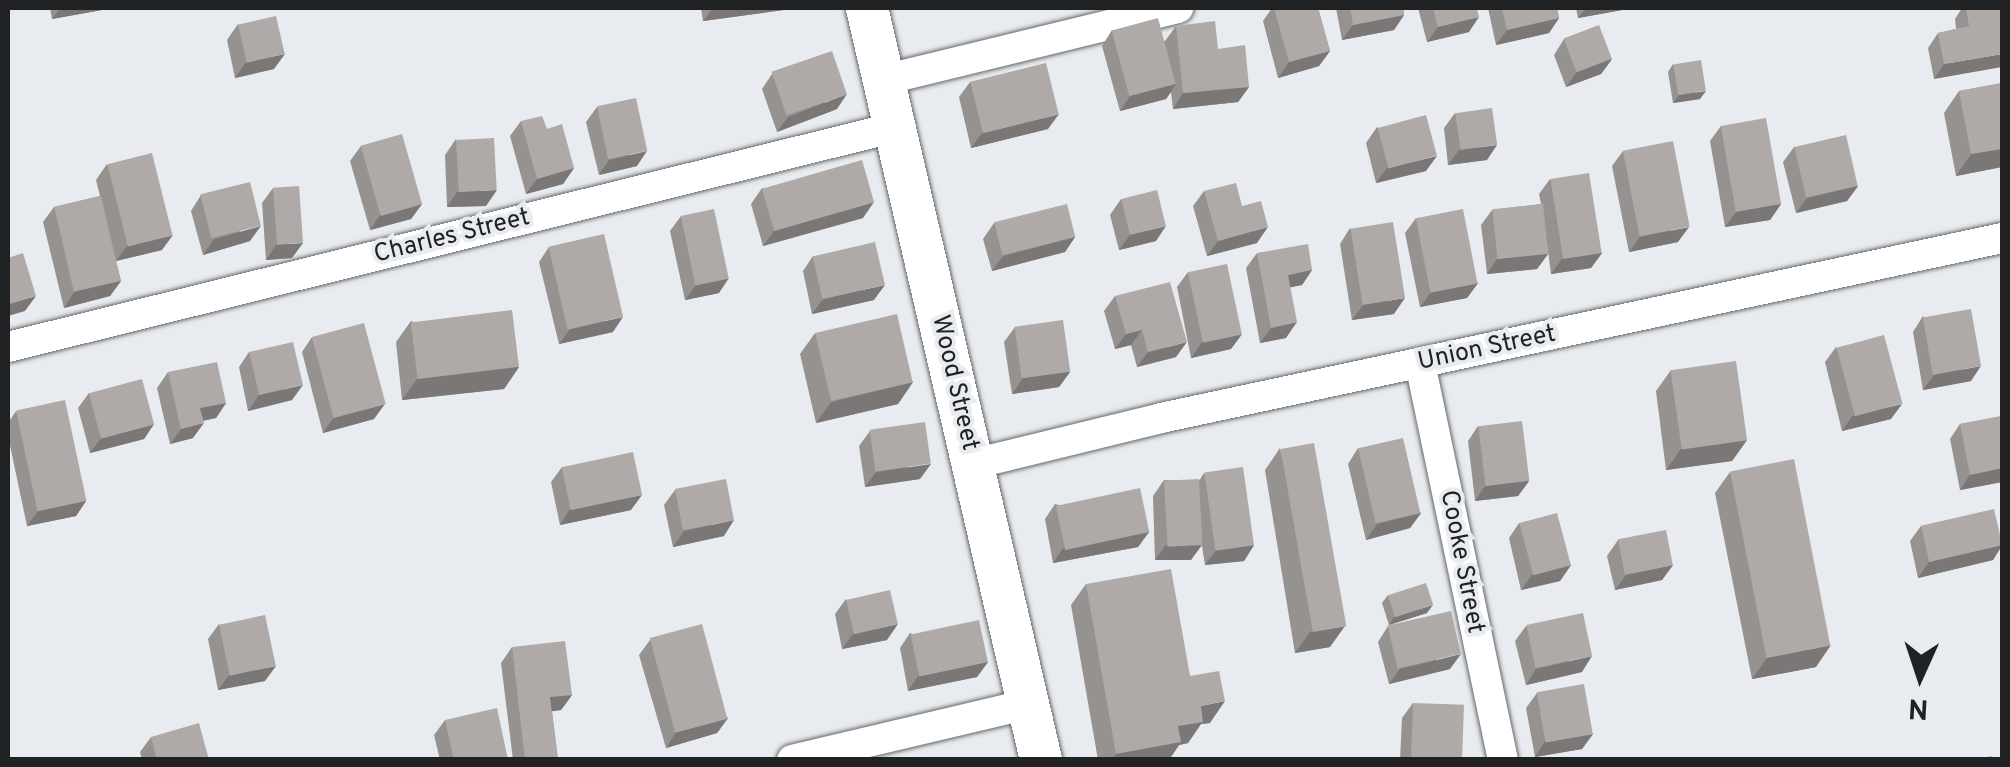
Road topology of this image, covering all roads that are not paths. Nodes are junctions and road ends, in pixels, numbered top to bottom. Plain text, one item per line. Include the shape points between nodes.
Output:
1 (866, 8) edge
2 (1178, 8) edge
3 (883, 80) junction
4 (896, 127) junction
5 (2002, 238) edge
6 (8, 347) edge
7 (1420, 363) junction
8 (973, 464) junction
9 (1028, 704) junction
10 (792, 760) edge
11 (1041, 760) edge
12 (1502, 760) edge

1 - 3 main road, Wood Street
2 - 3 street
3 - 4 main road, Wood Street
4 - 6 street, Charles Street
4 - 8 main road, Wood Street
5 - 7 street, Union Street
7 - 8 street, Union Street
7 - 12 street, Cooke Street
8 - 9 main road, Wood Street
9 - 10 street
9 - 11 main road, Wood Street

